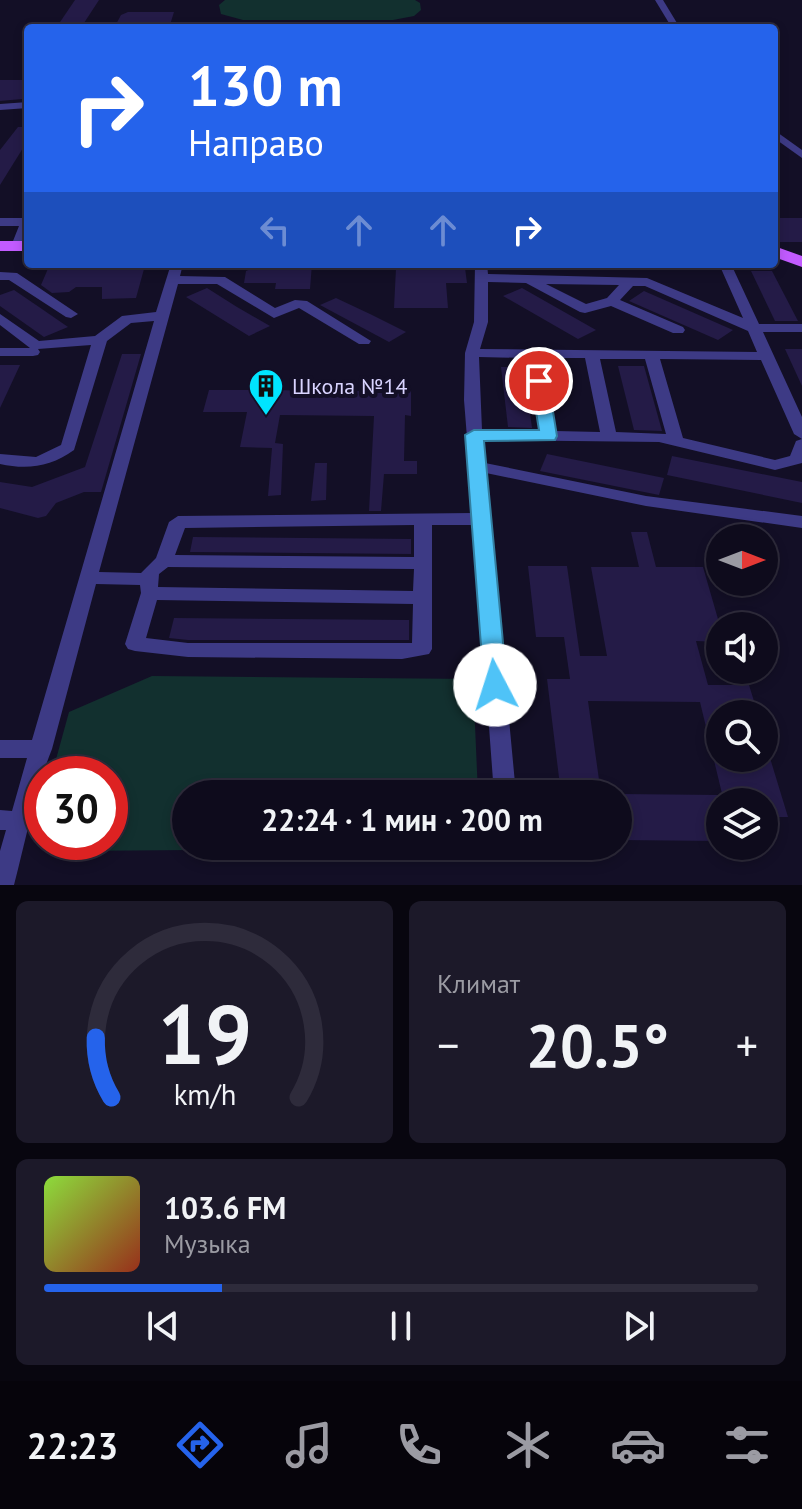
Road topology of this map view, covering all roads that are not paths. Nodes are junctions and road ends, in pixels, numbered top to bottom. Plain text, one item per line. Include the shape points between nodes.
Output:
1 (659, 0) edge
2 (674, 24) edge
3 (24, 105) edge
4 (4, 107) edge
5 (0, 117) edge
6 (778, 136) edge
7 (802, 155) edge
8 (24, 220) edge
9 (0, 222) edge
10 (0, 246) edge
11 (23, 246) edge
12 (778, 253) edge
13 (802, 262) edge
14 (727, 268) edge
15 (481, 271) edge
16 (175, 272) edge
17 (0, 276) edge
18 (527, 279) junction
19 (629, 282) junction
20 (612, 301) junction
21 (71, 314) dead end
22 (163, 316) junction
23 (0, 318) edge
24 (754, 328) junction
25 (802, 328) edge
26 (678, 330) dead end
27 (100, 339) junction
28 (364, 341) dead end
29 (0, 352) edge
30 (33, 352) junction
31 (472, 353) junction
32 (535, 353) junction
33 (591, 353) junction
34 (651, 354) junction
35 (767, 356) junction
36 (802, 434) edge
37 (474, 435) junction
38 (548, 436) junction
39 (609, 436) junction
40 (676, 441) junction
41 (802, 444) edge
42 (0, 459) edge
43 (477, 466) junction
44 (482, 519) junction
45 (423, 522) junction
46 (802, 522) edge
47 (164, 561) junction
48 (422, 563) junction
49 (90, 578) junction
50 (149, 586) junction
51 (423, 598) junction
52 (0, 749) edge
53 (41, 749) junction
54 (504, 780) edge
55 (10, 820) edge
56 (2, 885) edge

1 - 2 street
3 - 4 street
4 - 5 street
6 - 7 street
8 - 9 street
10 - 11 main road
12 - 13 main road
14 - 24 street
15 - 18 street
15 - 31 street via 481,322
16 - 22 street
16 - 28 street via 220,280 274,314 302,304
17 - 21 street via 12,276
18 - 19 street
18 - 20 street via 585,309
19 - 20 street
19 - 24 street via 647,282
20 - 26 street
22 - 27 street via 127,319
22 - 49 street
23 - 30 street
24 - 25 street
24 - 35 street
27 - 30 street
27 - 42 street via 68,447 32,464
29 - 30 street
31 - 32 street
31 - 37 street
32 - 33 street
32 - 38 street
33 - 34 street
33 - 39 street
34 - 35 street
34 - 40 street
35 - 36 street
37 - 38 street
37 - 43 street
38 - 39 street
39 - 40 street
40 - 41 street via 775,465 797,459
43 - 44 street
43 - 46 street via 646,501
44 - 45 street
44 - 54 street
45 - 47 street via 191,520 178,522
45 - 48 street
47 - 48 street
47 - 50 street via 151,571
48 - 51 street
49 - 50 street
49 - 53 street
50 - 51 street
50 - 51 street via 135,644 188,650 422,649
52 - 53 street
53 - 55 street
55 - 56 street

